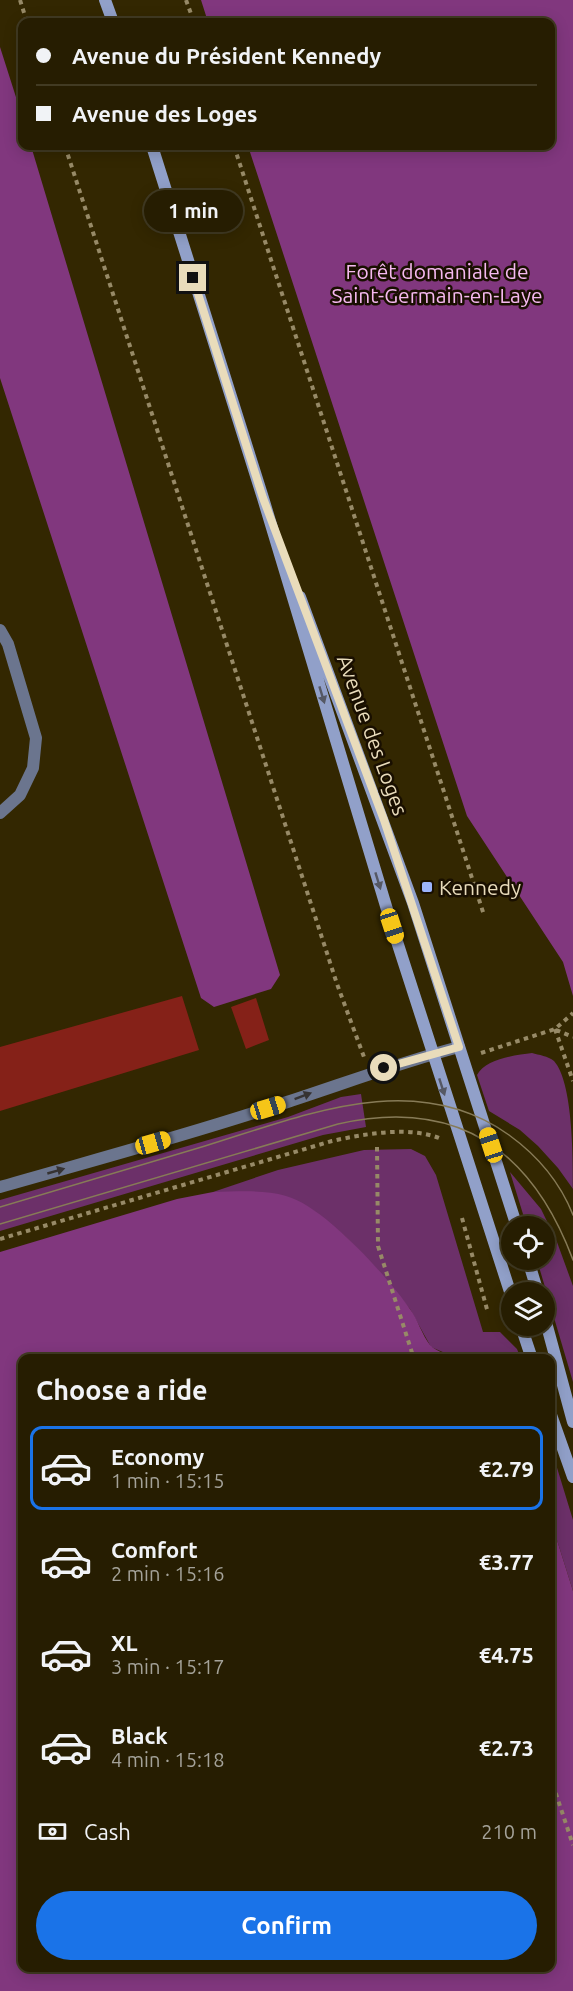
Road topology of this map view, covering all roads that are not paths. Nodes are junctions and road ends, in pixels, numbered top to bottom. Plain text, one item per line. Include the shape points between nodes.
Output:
1 (105, 0) edge
2 (112, 18) edge
3 (153, 150) edge
4 (263, 498) junction
5 (0, 630) edge
6 (0, 813) edge
7 (459, 1047) junction
8 (432, 1054) junction
9 (0, 1187) edge
10 (514, 1216) edge
11 (507, 1282) edge
12 (524, 1336) edge
13 (550, 1336) edge
14 (530, 1354) edge
15 (555, 1354) edge
16 (555, 1356) edge
17 (573, 1422) edge
18 (555, 1426) edge
19 (573, 1476) edge

1 - 2 main road
3 - 4 main road, Avenue des Loges
4 - 7 main road, Avenue des Loges via 384,820
4 -> 8 main road, Avenue des Loges
5 - 6 street via 8,644 36,738 33,768 20,795
7 - 8 street
7 - 10 main road, Avenue des Loges
9 -> 8 street via 227,1121
8 -> 11 main road, Avenue des Loges
12 - 14 main road
13 - 15 main road
16 - 17 main road
18 - 19 main road

